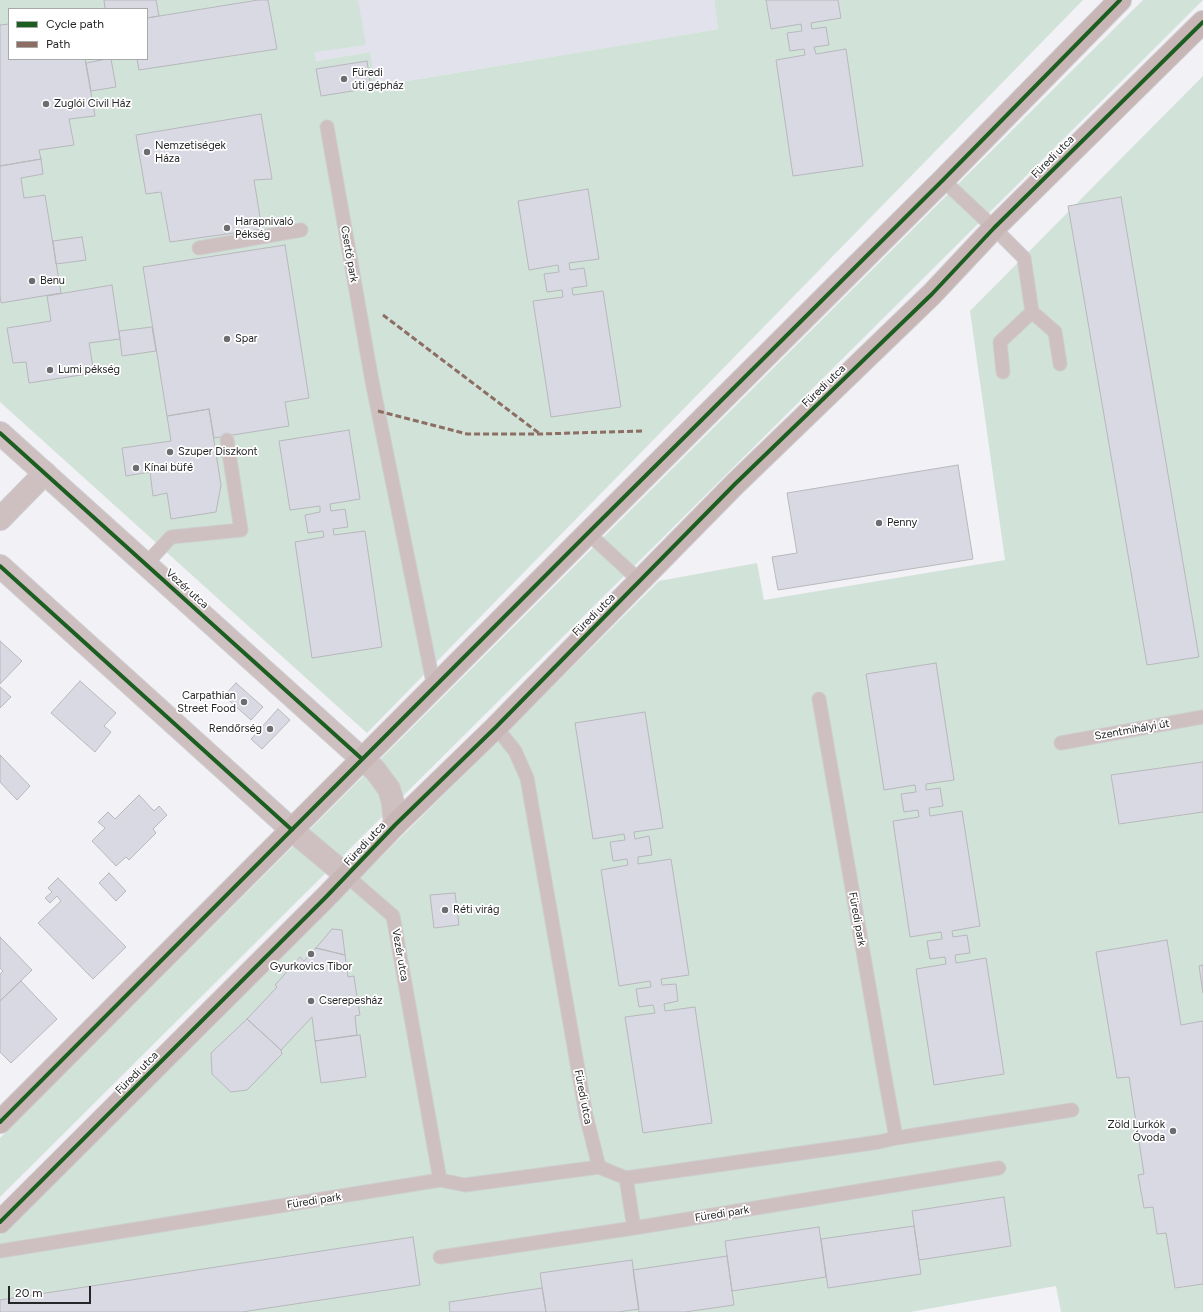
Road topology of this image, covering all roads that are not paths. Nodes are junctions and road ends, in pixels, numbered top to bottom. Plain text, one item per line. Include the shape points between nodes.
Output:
1 (1120, 0) edge
2 (1203, 22) edge
3 (327, 127) dead end
4 (943, 180) junction
5 (994, 228) junction
6 (301, 230) dead end
7 (199, 248) dead end
8 (1032, 312) junction
9 (1060, 364) dead end
10 (1003, 372) dead end
11 (0, 433) edge
12 (227, 440) dead end
13 (45, 473) junction
14 (0, 519) edge
15 (588, 533) junction
16 (146, 564) junction
17 (0, 566) edge
18 (640, 581) junction
19 (434, 687) junction
20 (819, 699) dead end
21 (1203, 717) edge
22 (496, 727) junction
23 (1061, 743) dead end
24 (362, 759) junction
25 (395, 825) junction
26 (292, 830) junction
27 (347, 876) junction
28 (1072, 1110) dead end
29 (0, 1122) edge
30 (896, 1138) junction
31 (599, 1166) junction
32 (999, 1168) dead end
33 (626, 1178) junction
34 (440, 1180) junction
35 (0, 1222) edge
36 (634, 1228) junction
37 (0, 1251) edge
38 (440, 1257) dead end

1 - 4 main road
2 - 5 main road, Füredi utca
3 - 19 lane, Csertő park via 372,381
4 - 5 lane
4 - 15 main road
5 - 8 lane via 1024,258
5 - 18 main road, Füredi utca via 932,294 735,484
6 - 7 lane
8 - 9 lane via 1054,332
8 - 10 lane via 1000,342
11 - 13 street, Vezér utca
12 - 16 lane via 241,530 170,537
13 - 14 street
13 - 16 street, Vezér utca
15 - 18 lane
15 - 19 main road
16 - 24 street, Vezér utca
17 - 26 street, Vezér utca
18 - 22 main road, Füredi utca
19 - 24 main road
20 - 30 lane, Füredi park
21 - 23 lane, Szentmihályi út
22 - 25 main road, Füredi utca
22 - 31 lane, Füredi utca via 515,751 527,778 584,1107
24 - 25 street, Vezér utca via 375,770 389,789
24 - 26 main road
25 - 27 main road, Füredi utca
26 - 27 street, Vezér utca
26 - 29 main road
27 - 34 lane, Vezér utca via 393,916
27 - 35 main road, Füredi utca
28 - 30 lane
30 - 33 lane
31 - 33 lane
31 - 34 lane, Füredi park via 465,1185
32 - 36 lane, Füredi park
33 - 36 lane
34 - 37 lane, Füredi park
36 - 38 lane, Füredi park

